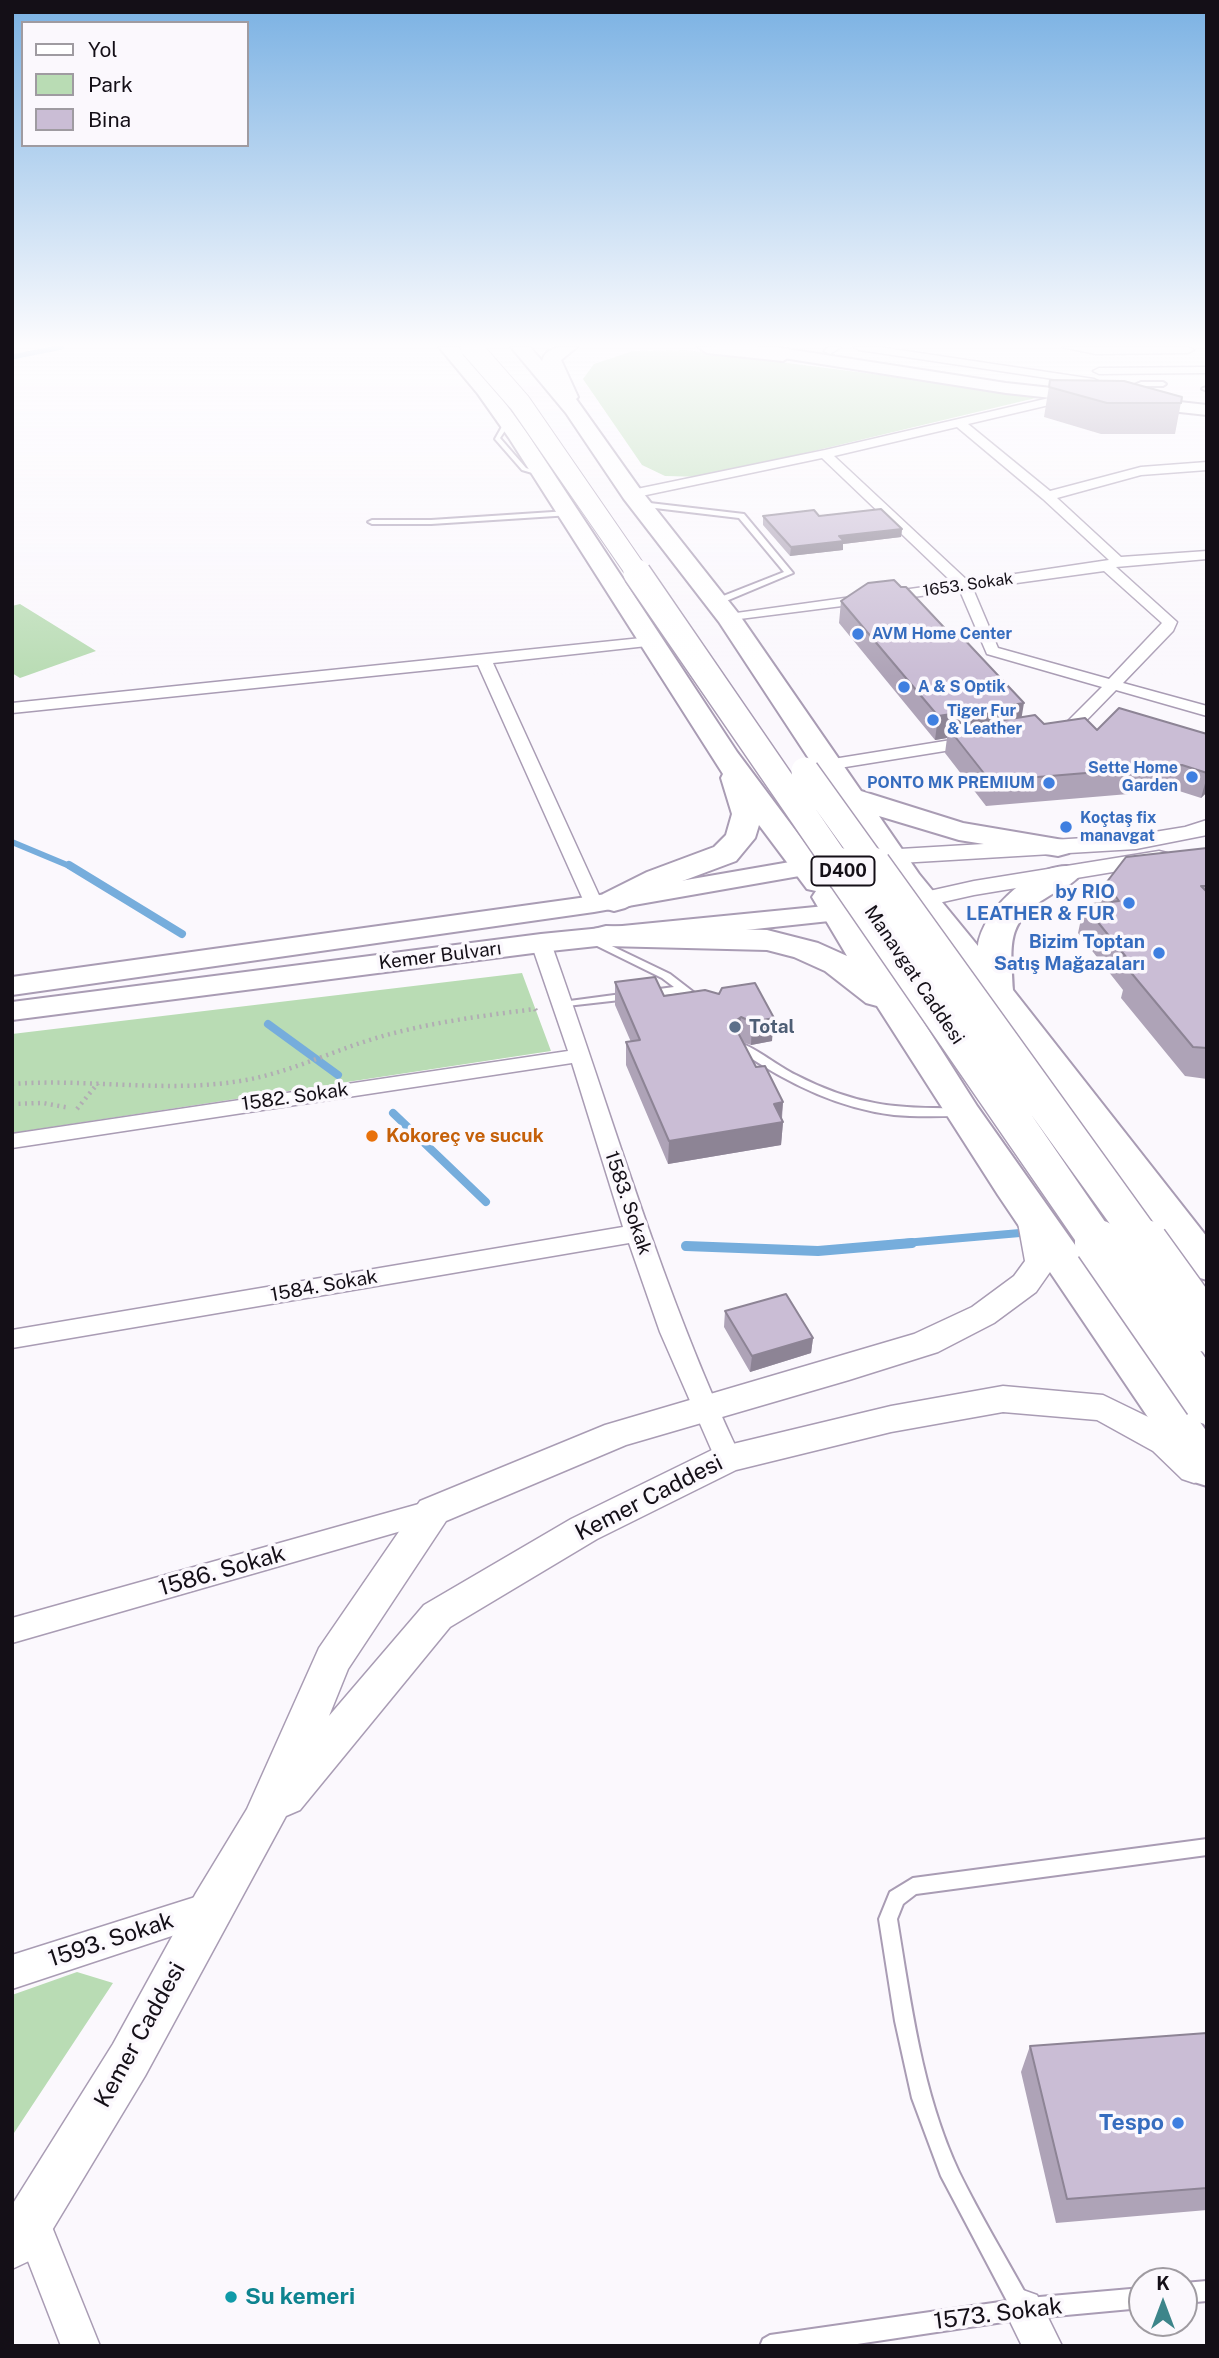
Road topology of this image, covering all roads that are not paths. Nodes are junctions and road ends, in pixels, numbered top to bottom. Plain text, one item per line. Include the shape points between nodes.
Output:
1 (531, 457) edge
2 (558, 457) edge
3 (580, 457) edge
4 (607, 457) edge
5 (812, 457) edge
6 (828, 457) edge
7 (1001, 457) edge
8 (1207, 466) edge
9 (1048, 496) junction
10 (636, 499) junction
11 (568, 513) junction
12 (372, 522) dead end
13 (1207, 555) edge
14 (1113, 563) junction
15 (965, 586) junction
16 (722, 610) junction
17 (651, 642) junction
18 (484, 661) junction
19 (1110, 685) junction
20 (12, 708) edge
21 (1207, 711) edge
22 (1032, 732) edge
23 (992, 738) edge
24 (730, 759) junction
25 (827, 765) junction
26 (852, 798) junction
27 (1207, 827) edge
28 (1207, 847) edge
29 (1061, 861) junction
30 (865, 884) junction
31 (604, 903) junction
32 (597, 937) junction
33 (541, 943) junction
34 (12, 986) edge
35 (684, 989) junction
36 (996, 992) junction
37 (562, 1005) junction
38 (896, 1010) junction
39 (12, 1011) edge
40 (714, 1012) edge
41 (740, 1046) edge
42 (578, 1056) junction
43 (964, 1113) junction
44 (12, 1141) edge
45 (1031, 1213) junction
46 (637, 1233) junction
47 (1207, 1266) edge
48 (1207, 1329) edge
49 (12, 1339) edge
50 (1207, 1402) edge
51 (703, 1408) junction
52 (728, 1458) junction
53 (1207, 1468) edge
54 (1207, 1481) edge
55 (433, 1511) junction
56 (12, 1631) edge
57 (262, 1824) junction
58 (1207, 1847) edge
59 (211, 1908) junction
60 (12, 1972) edge
61 (21, 2232) edge
62 (1128, 2299) edge
63 (1023, 2309) junction
64 (81, 2346) edge
65 (771, 2346) edge
66 (1043, 2346) edge

1 - 11 highway
2 - 50 highway, Manavgat Caddesi / D400, bridge
3 - 48 highway, Manavgat Caddesi / D400, bridge
4 - 10 highway
5 - 10 street
6 - 15 street
7 - 9 street
8 - 9 street via 1142,471
9 - 14 street
10 - 16 highway
10 - 16 lane via 741,516 789,573
11 - 12 lane
11 - 17 highway
13 - 14 street, 1653. Sokak
14 - 15 street, 1653. Sokak
14 - 19 street via 1170,622
15 - 16 street, 1653. Sokak
15 - 19 street via 992,651
16 - 25 highway
17 - 18 street
17 - 24 highway
18 - 20 street
18 - 31 street
19 - 21 street
19 - 22 street via 1072,726
23 - 25 street
24 - 30 highway
24 - 31 highway via 747,814 740,838 725,854
25 - 26 highway
26 - 29 highway
26 - 30 highway
27 - 29 street
28 - 29 street
29 - 30 street
29 - 30 street
29 - 36 highway via 1006,916 996,934
30 - 31 main road, Kemer Bulvarı
30 - 32 main road, Kemer Bulvarı
30 - 36 highway
30 - 38 highway
31 - 34 main road, Kemer Bulvarı
32 - 33 main road, Kemer Bulvarı
32 - 35 lane
32 - 38 highway via 767,940 837,964
33 - 37 street, 1583. Sokak
33 - 39 main road, Kemer Bulvarı
35 - 37 lane
35 - 40 lane
36 - 47 highway
37 - 42 street, 1583. Sokak
38 - 43 highway
41 - 43 lane via 759,1060 841,1099 895,1111
42 - 44 street, 1582. Sokak
42 - 46 street, 1583. Sokak
43 - 45 highway
45 - 51 street via 1041,1262 1025,1284 983,1315 926,1343
45 - 53 highway
46 - 49 street, 1584. Sokak
46 - 51 street, 1583. Sokak
51 - 52 street, 1583. Sokak
51 - 55 street via 617,1434
52 - 54 street, Kemer Caddesi via 891,1419 1003,1399 1103,1408 1165,1441
52 - 57 street, Kemer Caddesi via 584,1529 437,1616
55 - 56 street, 1586. Sokak
55 - 57 street, Kemer Caddesi via 333,1660
57 - 59 street, Kemer Caddesi
58 - 63 lane via 913,1886 897,1898 888,1919 922,2098 951,2176
59 - 60 street, 1593. Sokak
59 - 61 street, Kemer Caddesi via 129,2060
61 - 64 street
62 - 63 lane, 1573. Sokak
63 - 65 lane, 1573. Sokak
63 - 66 street

